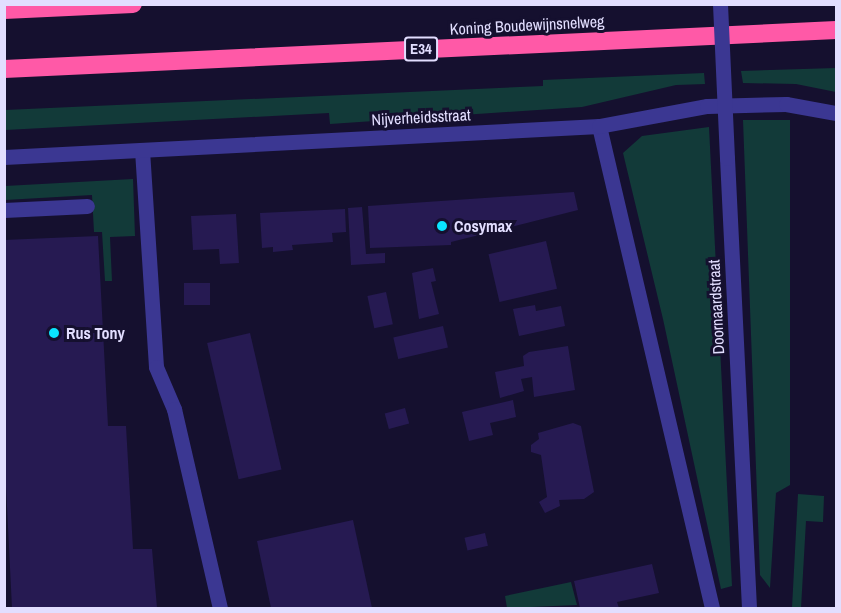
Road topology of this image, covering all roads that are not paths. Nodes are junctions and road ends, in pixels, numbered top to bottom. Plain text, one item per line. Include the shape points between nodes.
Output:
1 (133, 4) edge
2 (720, 4) edge
3 (4, 10) edge
4 (837, 30) edge
5 (4, 69) edge
6 (837, 113) edge
7 (599, 126) junction
8 (142, 150) junction
9 (4, 157) edge
10 (87, 206) dead end
11 (4, 210) edge
12 (220, 609) edge
13 (711, 609) edge
14 (749, 609) edge

1 - 3 highway
2 - 14 street, Doornaardstraat, bridge
4 - 5 highway, Koning Boudewijnsnelweg / E34
6 - 7 street, Nijverheidsstraat via 786,104 707,106
7 - 8 street, Nijverheidsstraat
7 - 13 street
8 - 9 street, Nijverheidsstraat
8 - 12 street via 156,367 174,409
10 - 11 street

